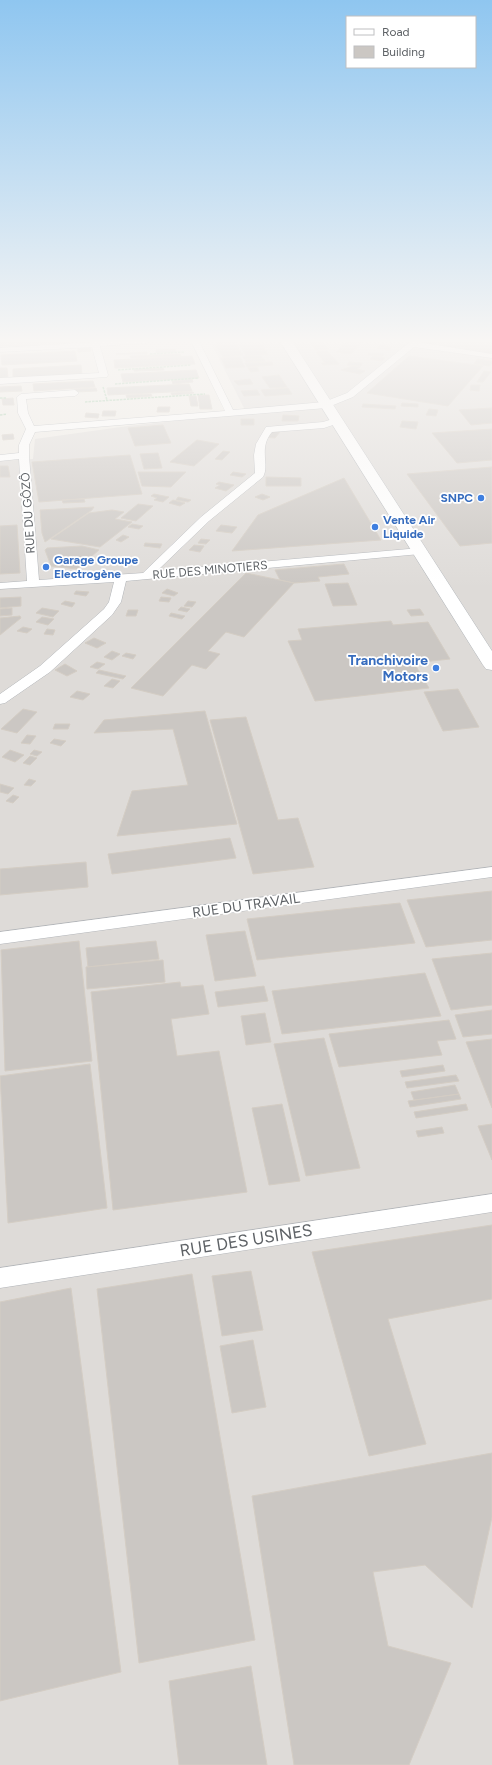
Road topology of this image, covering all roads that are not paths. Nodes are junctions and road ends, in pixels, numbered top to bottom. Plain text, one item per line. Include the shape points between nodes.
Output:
1 (28, 423) edge
2 (97, 423) edge
3 (329, 423) edge
4 (338, 423) edge
5 (31, 429) junction
6 (24, 456) junction
7 (0, 458) edge
8 (420, 551) junction
9 (147, 576) junction
10 (121, 578) junction
11 (33, 583) junction
12 (0, 586) edge
13 (492, 665) edge
14 (0, 700) edge
15 (492, 872) edge
16 (0, 938) edge
17 (492, 1203) edge
18 (0, 1278) edge

1 - 5 street
2 - 5 street
3 - 9 street via 269,429 262,436 259,475 205,520
4 - 8 street
5 - 6 street, RUE DU GÔZÔ via 24,445
6 - 7 street
6 - 11 street, RUE DU GÔZÔ
8 - 9 street, RUE DES MINOTIERS
8 - 13 street
9 - 10 street, RUE DES MINOTIERS
10 - 11 street, RUE DES MINOTIERS
10 - 14 street via 115,602 108,612 45,669
11 - 12 street, RUE DES MINOTIERS
15 - 16 street, RUE DU TRAVAIL
17 - 18 street, RUE DES USINES

